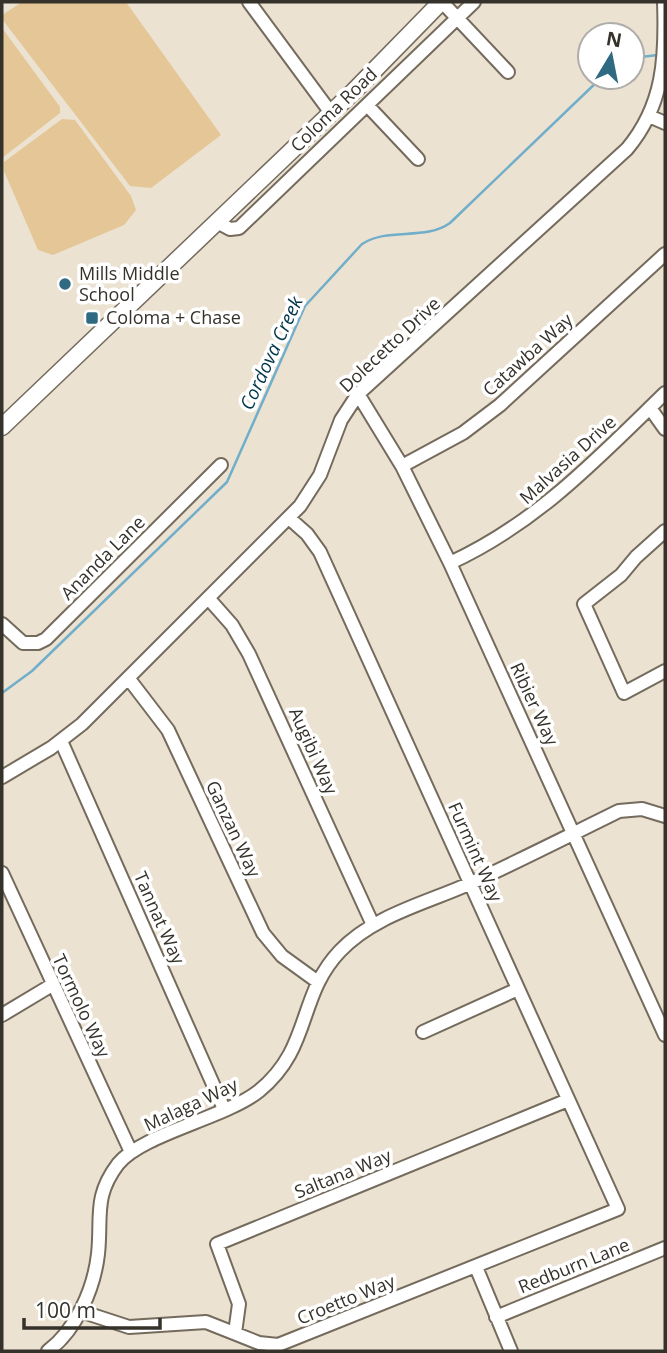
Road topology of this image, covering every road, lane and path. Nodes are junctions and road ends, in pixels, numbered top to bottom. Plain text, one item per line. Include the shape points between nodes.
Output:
1 (249, 2) edge
2 (441, 2) edge
3 (474, 2) edge
4 (664, 2) edge
5 (457, 18) junction
6 (664, 56) edge
7 (508, 72) dead end
8 (367, 105) junction
9 (331, 113) junction
10 (649, 116) junction
11 (665, 123) edge
12 (418, 159) dead end
13 (217, 222) junction
14 (665, 254) edge
15 (665, 393) edge
16 (358, 394) junction
17 (650, 408) junction
18 (2, 427) edge
19 (665, 429) edge
20 (221, 465) dead end
21 (402, 466) junction
22 (289, 518) junction
23 (665, 531) edge
24 (450, 563) junction
25 (209, 599) junction
26 (2, 624) edge
27 (665, 671) edge
28 (129, 679) junction
29 (61, 741) junction
30 (2, 777) edge
31 (665, 816) edge
32 (573, 832) junction
33 (2, 873) edge
34 (470, 884) junction
35 (5, 891) edge
36 (373, 925) junction
37 (318, 982) junction
38 (52, 985) junction
39 (518, 989) junction
40 (2, 1015) edge
41 (423, 1032) dead end
42 (665, 1035) edge
43 (568, 1100) junction
44 (225, 1109) junction
45 (131, 1152) junction
46 (618, 1209) joint
47 (665, 1248) edge
48 (476, 1267) junction
49 (80, 1311) junction
50 (496, 1317) junction
51 (235, 1332) junction
52 (294, 1346) edge
53 (48, 1351) edge
54 (511, 1351) edge

1 - 9 street
2 - 5 street
2 - 9 main road, Coloma Road
3 - 5 street, Coloma Road
4 - 6 street, Dolecetto Drive
5 - 7 street
5 - 8 street, Coloma Road
6 - 10 street, Dolecetto Drive via 658,97
8 - 12 street
8 - 13 street, Coloma Road via 239,228
9 - 13 main road, Coloma Road
10 - 11 street
10 - 16 street, Dolecetto Drive via 627,149
13 - 18 main road, Coloma Road
14 - 21 street, Catawba Way via 500,405 463,433
15 - 17 street, Malvasia Drive
16 - 21 street, Ribier Way
16 - 22 street, Dolecetto Drive via 341,420 320,475
17 - 19 street
17 - 24 street, Malvasia Drive via 531,517
20 - 26 street, Ananda Lane via 46,639 23,643
21 - 24 street, Ribier Way
22 - 25 street, Dolecetto Drive
22 - 34 street, Furmint Way via 320,552
23 - 27 street via 584,604 624,693
24 - 32 street, Ribier Way
25 - 28 street, Dolecetto Drive
25 - 36 street, Augibi Way via 249,654
28 - 29 street, Dolecetto Drive
28 - 37 street, Ganzan Way via 168,730 263,933 282,956
29 - 30 street, Dolecetto Drive
29 - 44 street, Tannat Way
31 - 32 street, Malaga Way via 655,810 629,809
32 - 34 street, Malaga Way
32 - 42 street, Ribier Way
33 - 35 street, Tormolo Way
34 - 36 street, Malaga Way
34 - 39 street, Furmint Way
35 - 38 street, Tormolo Way
36 - 37 street, Malaga Way via 342,948
37 - 44 street, Malaga Way via 287,1061 253,1095
38 - 40 street
38 - 45 street, Tormolo Way
39 - 41 street
39 - 43 street, Furmint Way
43 - 46 street, Furmint Way
43 - 51 street, Saltana Way via 216,1244 239,1304
44 - 45 street, Malaga Way
45 - 49 street, Malaga Way via 102,1190 97,1256
46 - 48 street, Croetto Way
47 - 50 street, Redburn Lane
48 - 50 street
48 - 52 street, Croetto Way
49 - 51 street, Croetto Way via 129,1327 193,1321
49 - 53 street, Malaga Way
50 - 54 street
51 - 52 street, Croetto Way via 265,1345

